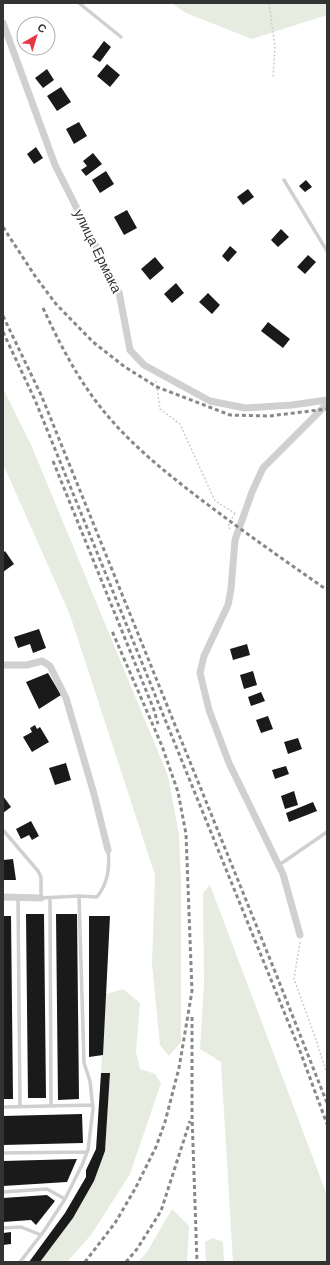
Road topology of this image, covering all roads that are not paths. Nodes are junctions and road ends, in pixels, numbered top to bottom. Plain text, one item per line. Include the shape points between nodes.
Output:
1 (79, 3) edge
2 (3, 23) edge
3 (121, 37) dead end
4 (284, 180) dead end
5 (327, 251) edge
6 (327, 400) edge
7 (327, 404) edge
8 (3, 665) edge
9 (3, 830) edge
10 (327, 832) edge
11 (108, 850) joint
12 (279, 865) junction
13 (79, 896) junction
14 (3, 897) edge
15 (18, 898) junction
16 (41, 898) junction
17 (50, 898) junction
18 (300, 935) road end
19 (93, 1105) junction
20 (20, 1106) junction
21 (51, 1106) junction
22 (3, 1107) edge
23 (87, 1152) junction
24 (3, 1153) edge
25 (3, 1192) edge
26 (65, 1199) junction
27 (3, 1228) edge
28 (41, 1235) junction
29 (20, 1262) edge

1 - 3 lane
2 - 6 street, улица Ермака via 55,165 120,292 130,350 144,365 210,401 245,408
4 - 5 lane
7 - 12 street via 263,468 235,540 228,605 204,656 200,673 209,710 227,756
8 - 11 street via 42,661 50,666 66,698
9 - 16 lane via 38,871 41,877
10 - 12 lane
11 - 13 lane via 110,866 102,890 96,897
12 - 18 street
13 - 17 lane
13 - 19 lane via 84,1063 90,1081
14 - 15 street
15 - 16 street
15 - 20 lane
16 - 17 lane
17 - 21 lane
19 - 21 lane
19 - 23 lane
20 - 21 lane
20 - 22 lane
23 - 24 lane
23 - 26 lane
25 - 26 lane via 47,1189
26 - 28 lane
27 - 28 lane via 21,1227
28 - 29 lane

